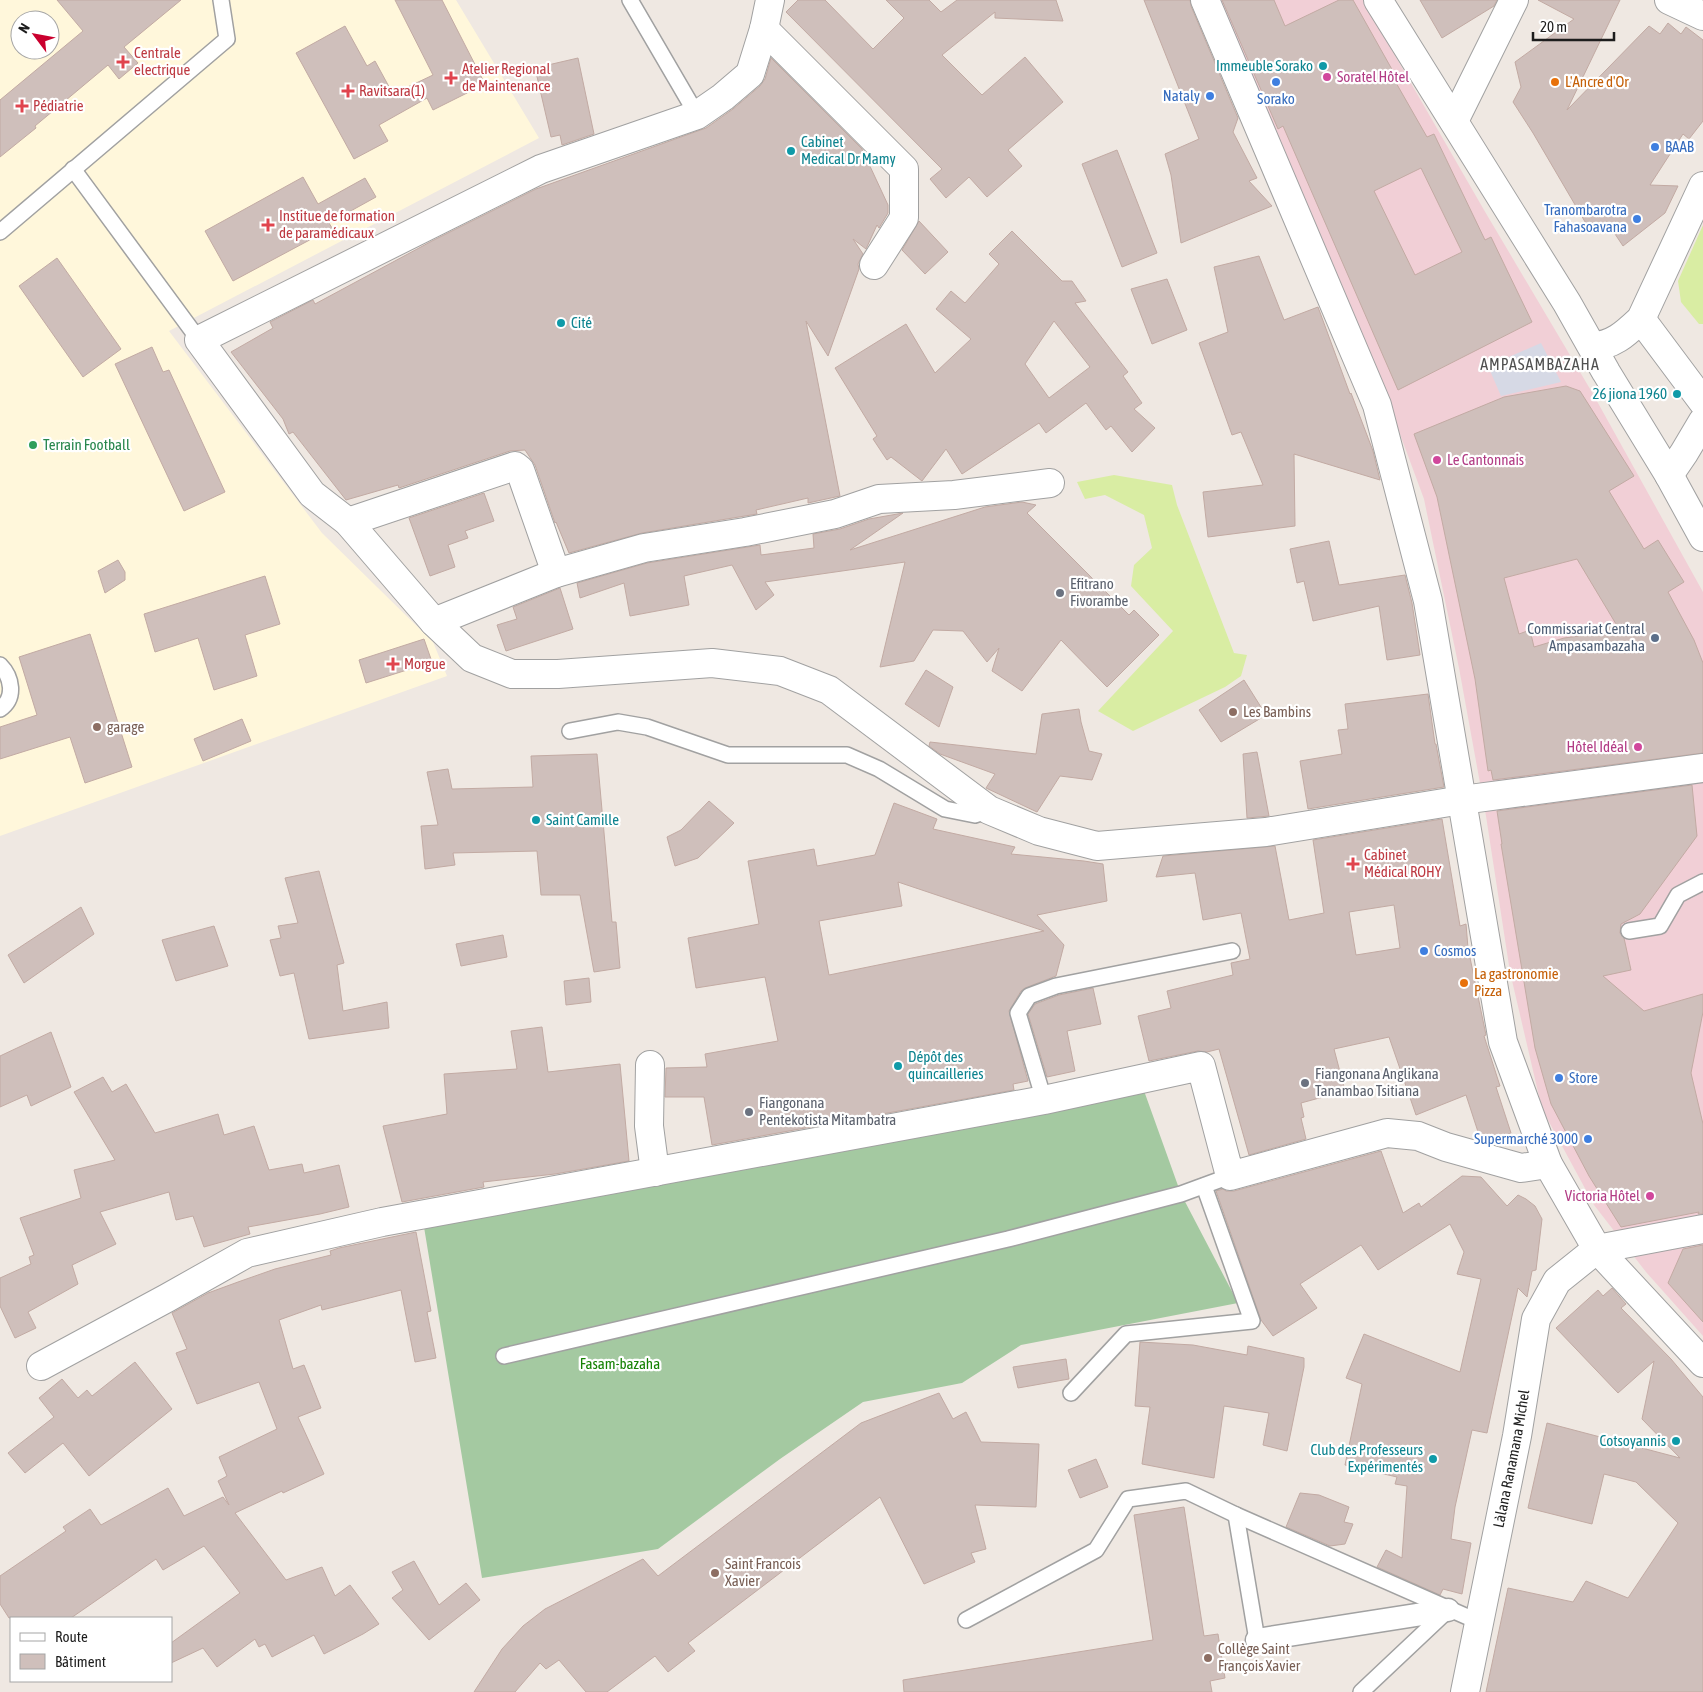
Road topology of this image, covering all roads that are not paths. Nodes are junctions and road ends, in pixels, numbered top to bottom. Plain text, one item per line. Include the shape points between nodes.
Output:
1 (221, 0) edge
2 (630, 0) edge
3 (770, 0) edge
4 (1205, 0) edge
5 (1378, 0) edge
6 (1514, 0) edge
7 (1669, 0) edge
8 (1703, 16) edge
9 (764, 29) junction
10 (698, 115) junction
11 (1454, 121) junction
12 (73, 170) junction
13 (1703, 186) edge
14 (0, 232) edge
15 (874, 265) dead end
16 (1641, 319) junction
17 (199, 340) junction
18 (1592, 346) junction
19 (1703, 402) edge
20 (1703, 421) edge
21 (1669, 475) junction
22 (1050, 483) dead end
23 (348, 522) junction
24 (1703, 537) edge
25 (556, 573) junction
26 (434, 622) junction
27 (0, 665) edge
28 (0, 709) edge
29 (570, 731) dead end
30 (1703, 768) edge
31 (1462, 800) junction
32 (988, 810) junction
33 (1703, 882) edge
34 (1629, 931) dead end
35 (1232, 951) dead end
36 (650, 1065) dead end
37 (1044, 1100) junction
38 (1548, 1164) junction
39 (656, 1172) junction
40 (1230, 1176) junction
41 (1204, 1186) junction
42 (1703, 1229) edge
43 (1597, 1249) junction
44 (504, 1356) dead end
45 (1703, 1363) edge
46 (41, 1366) dead end
47 (1070, 1393) dead end
48 (1236, 1515) junction
49 (1448, 1610) junction
50 (966, 1620) dead end
51 (1479, 1622) junction
52 (1257, 1640) joint
53 (1361, 1692) edge
54 (1465, 1692) edge

1 - 12 lane via 227,39
2 - 10 lane
3 - 9 street
4 - 31 street via 1377,405 1428,601
5 - 11 street
6 - 11 street
7 - 8 street
9 - 10 street via 750,74
9 - 15 street via 904,169 904,218
10 - 17 street via 541,169
11 - 18 street
12 - 14 lane
12 - 17 lane
13 - 16 street
16 - 18 street via 1603,346
16 - 19 street
17 - 23 street via 312,494
18 - 21 street
20 - 21 street
21 - 24 street
22 - 25 street via 954,495 879,499 835,514 644,548
23 - 25 street via 514,466 520,470
23 - 26 street
25 - 26 street
26 - 32 street via 472,658 512,674 558,674 712,663 780,671 829,690
27 - 28 lane via 12,688 7,704
29 - 32 lane via 618,722 728,754 847,755 945,809 975,815
30 - 31 street
31 - 32 street via 1266,832 1097,846 1039,830
31 - 38 street via 1503,1042
33 - 34 lane via 1678,895 1660,926
35 - 37 lane via 1056,986 1029,996 1018,1013
36 - 39 street via 649,1126
37 - 39 street
37 - 40 street via 1202,1066
38 - 40 street via 1521,1168 1418,1136 1388,1133
38 - 43 street
39 - 46 street via 382,1222 246,1253
40 - 41 lane
41 - 44 lane via 1008,1239
41 - 47 lane via 1252,1321 1126,1334
42 - 43 street
43 - 45 street
43 - 51 street, Làlana Ranamana Michel via 1557,1280 1536,1319 1517,1436
48 - 49 lane
48 - 50 lane via 1186,1490 1128,1500 1096,1550
48 - 52 lane
49 - 51 lane
49 - 52 street
49 - 53 lane
51 - 54 street, Làlana Ranamana Michel

